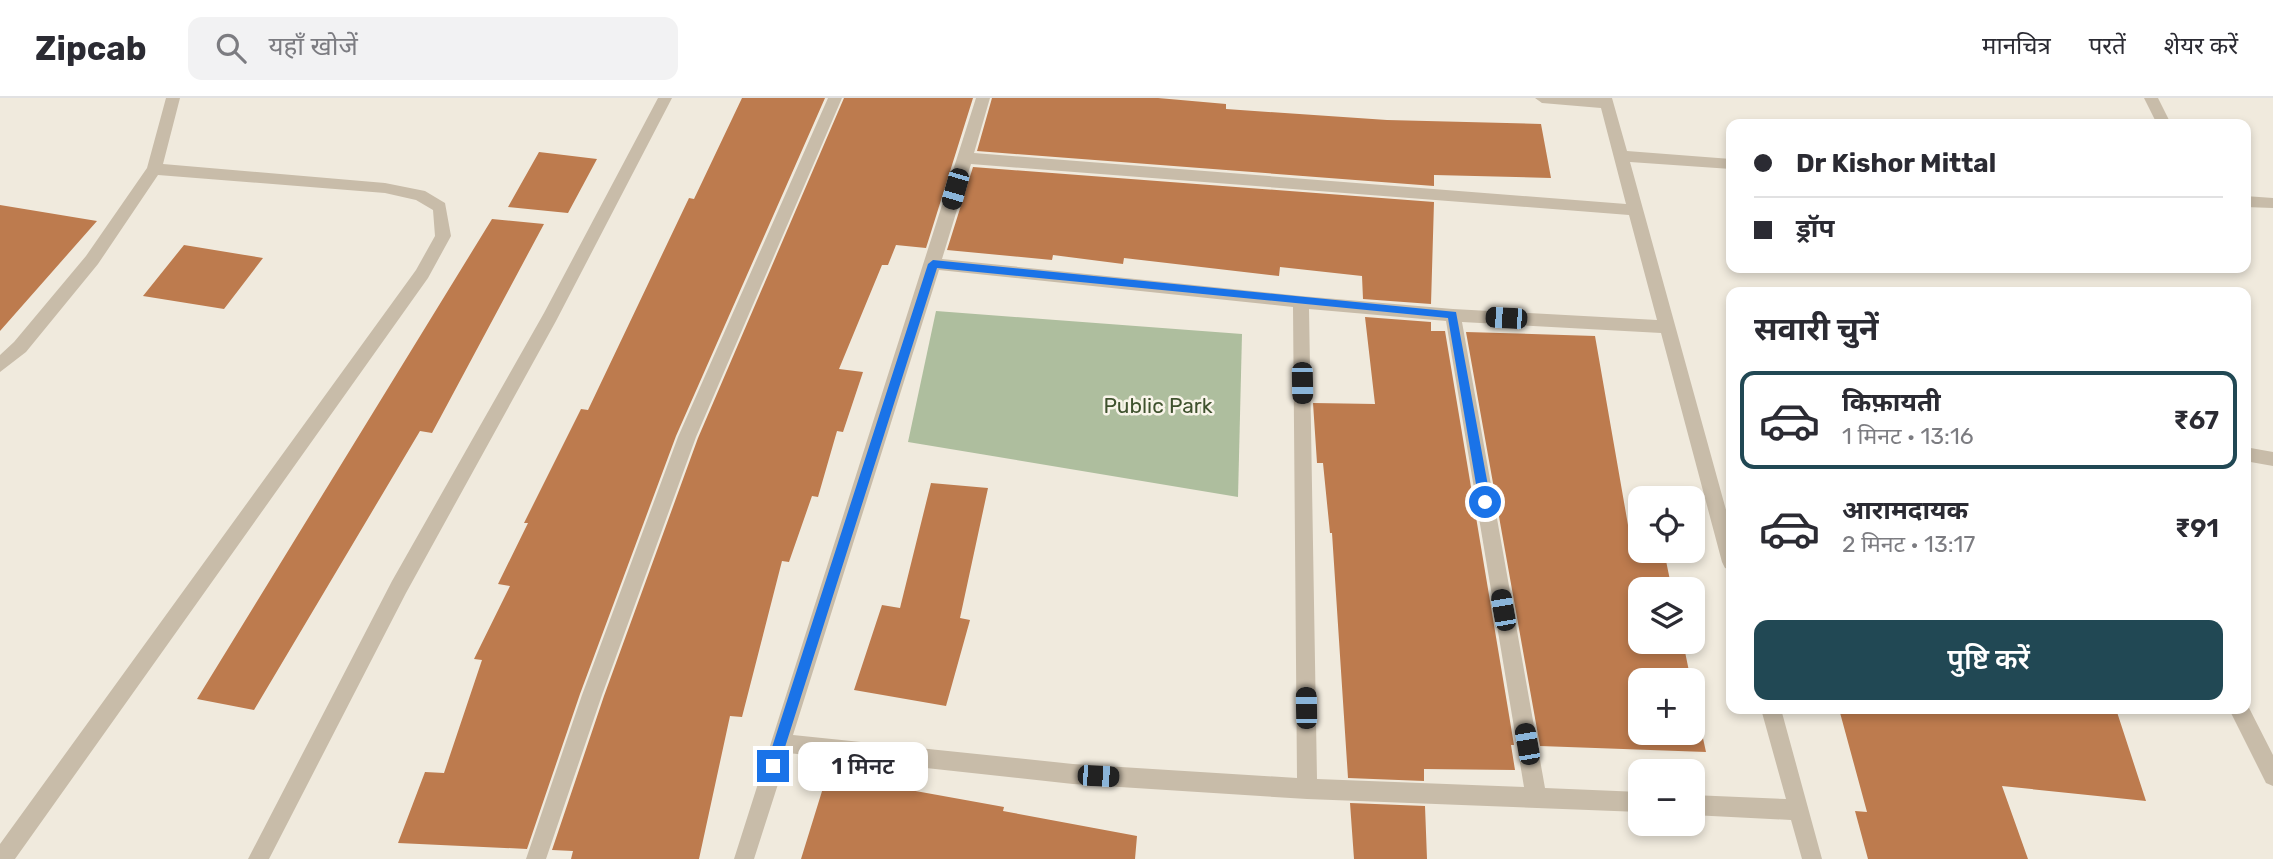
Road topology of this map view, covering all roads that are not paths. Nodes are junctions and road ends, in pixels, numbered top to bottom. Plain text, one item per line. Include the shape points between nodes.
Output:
1 (173, 98) edge
2 (665, 98) edge
3 (835, 98) edge
4 (983, 98) edge
5 (1542, 98) edge
6 (2151, 98) edge
7 (1606, 101) edge
8 (2162, 119) edge
9 (1622, 156) junction
10 (965, 158) junction
11 (1726, 164) edge
12 (154, 169) junction
13 (2251, 201) edge
14 (2273, 203) edge
15 (1635, 210) junction
16 (933, 264) junction
17 (1301, 302) junction
18 (1453, 315) junction
19 (1666, 327) junction
20 (0, 365) edge
21 (2251, 455) edge
22 (2273, 458) edge
23 (1726, 544) edge
24 (1772, 714) edge
25 (2242, 714) edge
26 (780, 743) junction
27 (2273, 776) edge
28 (1307, 789) junction
29 (1536, 797) junction
30 (1628, 801) edge
31 (1705, 806) edge
32 (1799, 810) junction
33 (2, 859) edge
34 (258, 859) edge
35 (536, 859) edge
36 (744, 859) edge
37 (1812, 859) edge

1 - 12 street
2 - 34 street via 550,317 399,587
3 - 35 street via 687,437
4 - 10 street
5 - 7 street
6 - 8 street
7 - 9 street
9 - 11 street
9 - 15 street
10 - 15 street
10 - 16 street
12 - 20 street via 92,260
12 - 33 street via 385,188 420,195 440,207 443,236 422,274
13 - 14 street
15 - 19 street
16 - 17 street
16 - 26 street
17 - 18 street
17 - 28 street
18 - 19 street
18 - 29 street
19 - 23 street
21 - 22 street
24 - 32 street
25 - 27 street
26 - 28 street via 1073,774
26 - 36 street
28 - 29 street
29 - 30 street
31 - 32 street
32 - 37 street

